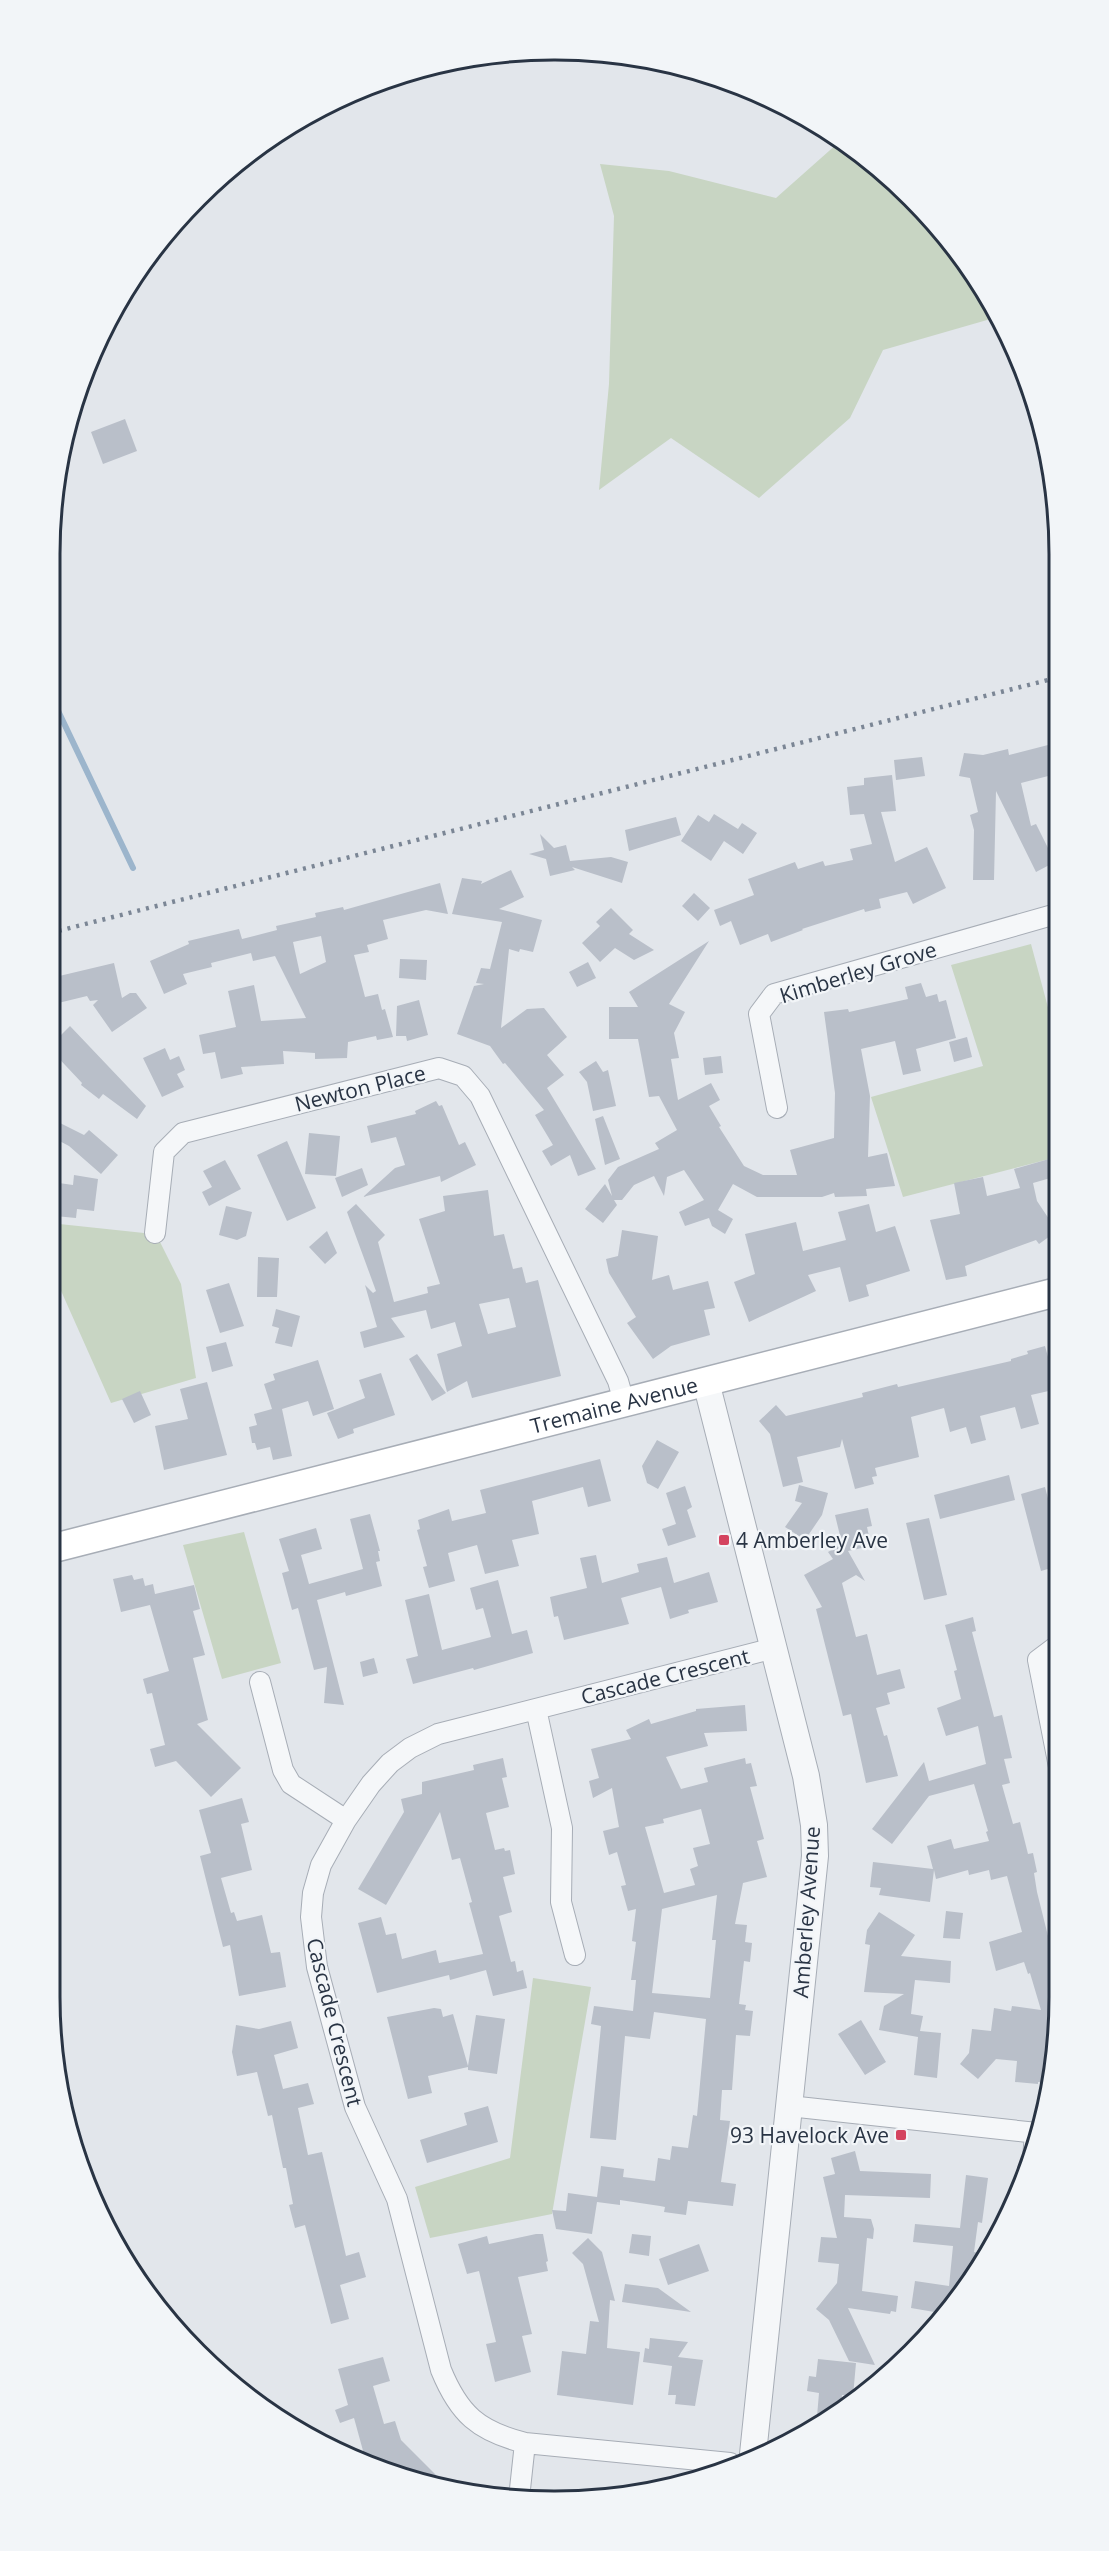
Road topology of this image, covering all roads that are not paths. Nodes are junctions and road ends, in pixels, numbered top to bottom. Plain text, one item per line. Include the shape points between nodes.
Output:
1 (1049, 917) edge
2 (777, 1108) dead end
3 (155, 1233) dead end
4 (1049, 1294) edge
5 (706, 1382) junction
6 (624, 1402) junction
7 (60, 1546) edge
8 (774, 1648) junction
9 (1049, 1652) edge
10 (260, 1682) dead end
11 (536, 1709) junction
12 (1049, 1716) edge
13 (346, 1820) junction
14 (575, 1955) dead end
15 (789, 2106) junction
16 (1030, 2132) edge
17 (525, 2443) junction
18 (754, 2449) edge
19 (721, 2462) edge
20 (520, 2490) edge

1 - 2 street, Kimberley Grove via 774,994 759,1014
3 - 6 street, Newton Place via 164,1152 183,1133 439,1068 463,1076 485,1106 618,1381
4 - 5 main road, Tremaine Avenue
5 - 6 main road, Tremaine Avenue
5 - 8 street, Amberley Avenue
6 - 7 main road, Tremaine Avenue
8 - 11 street, Cascade Crescent
8 - 15 street, Amberley Avenue via 814,1824 815,1856
9 - 12 street via 1038,1660
10 - 13 street via 280,1762 291,1784
11 - 13 street, Cascade Crescent via 438,1734 410,1748 390,1762
11 - 14 street via 562,1828 561,1902
13 - 17 street, Cascade Crescent via 321,1865 311,1917 317,1967 355,2107 397,2199 451,2396 483,2427
15 - 16 street
15 - 18 street, Amberley Avenue
17 - 19 street, Cascade Crescent
17 - 20 street

